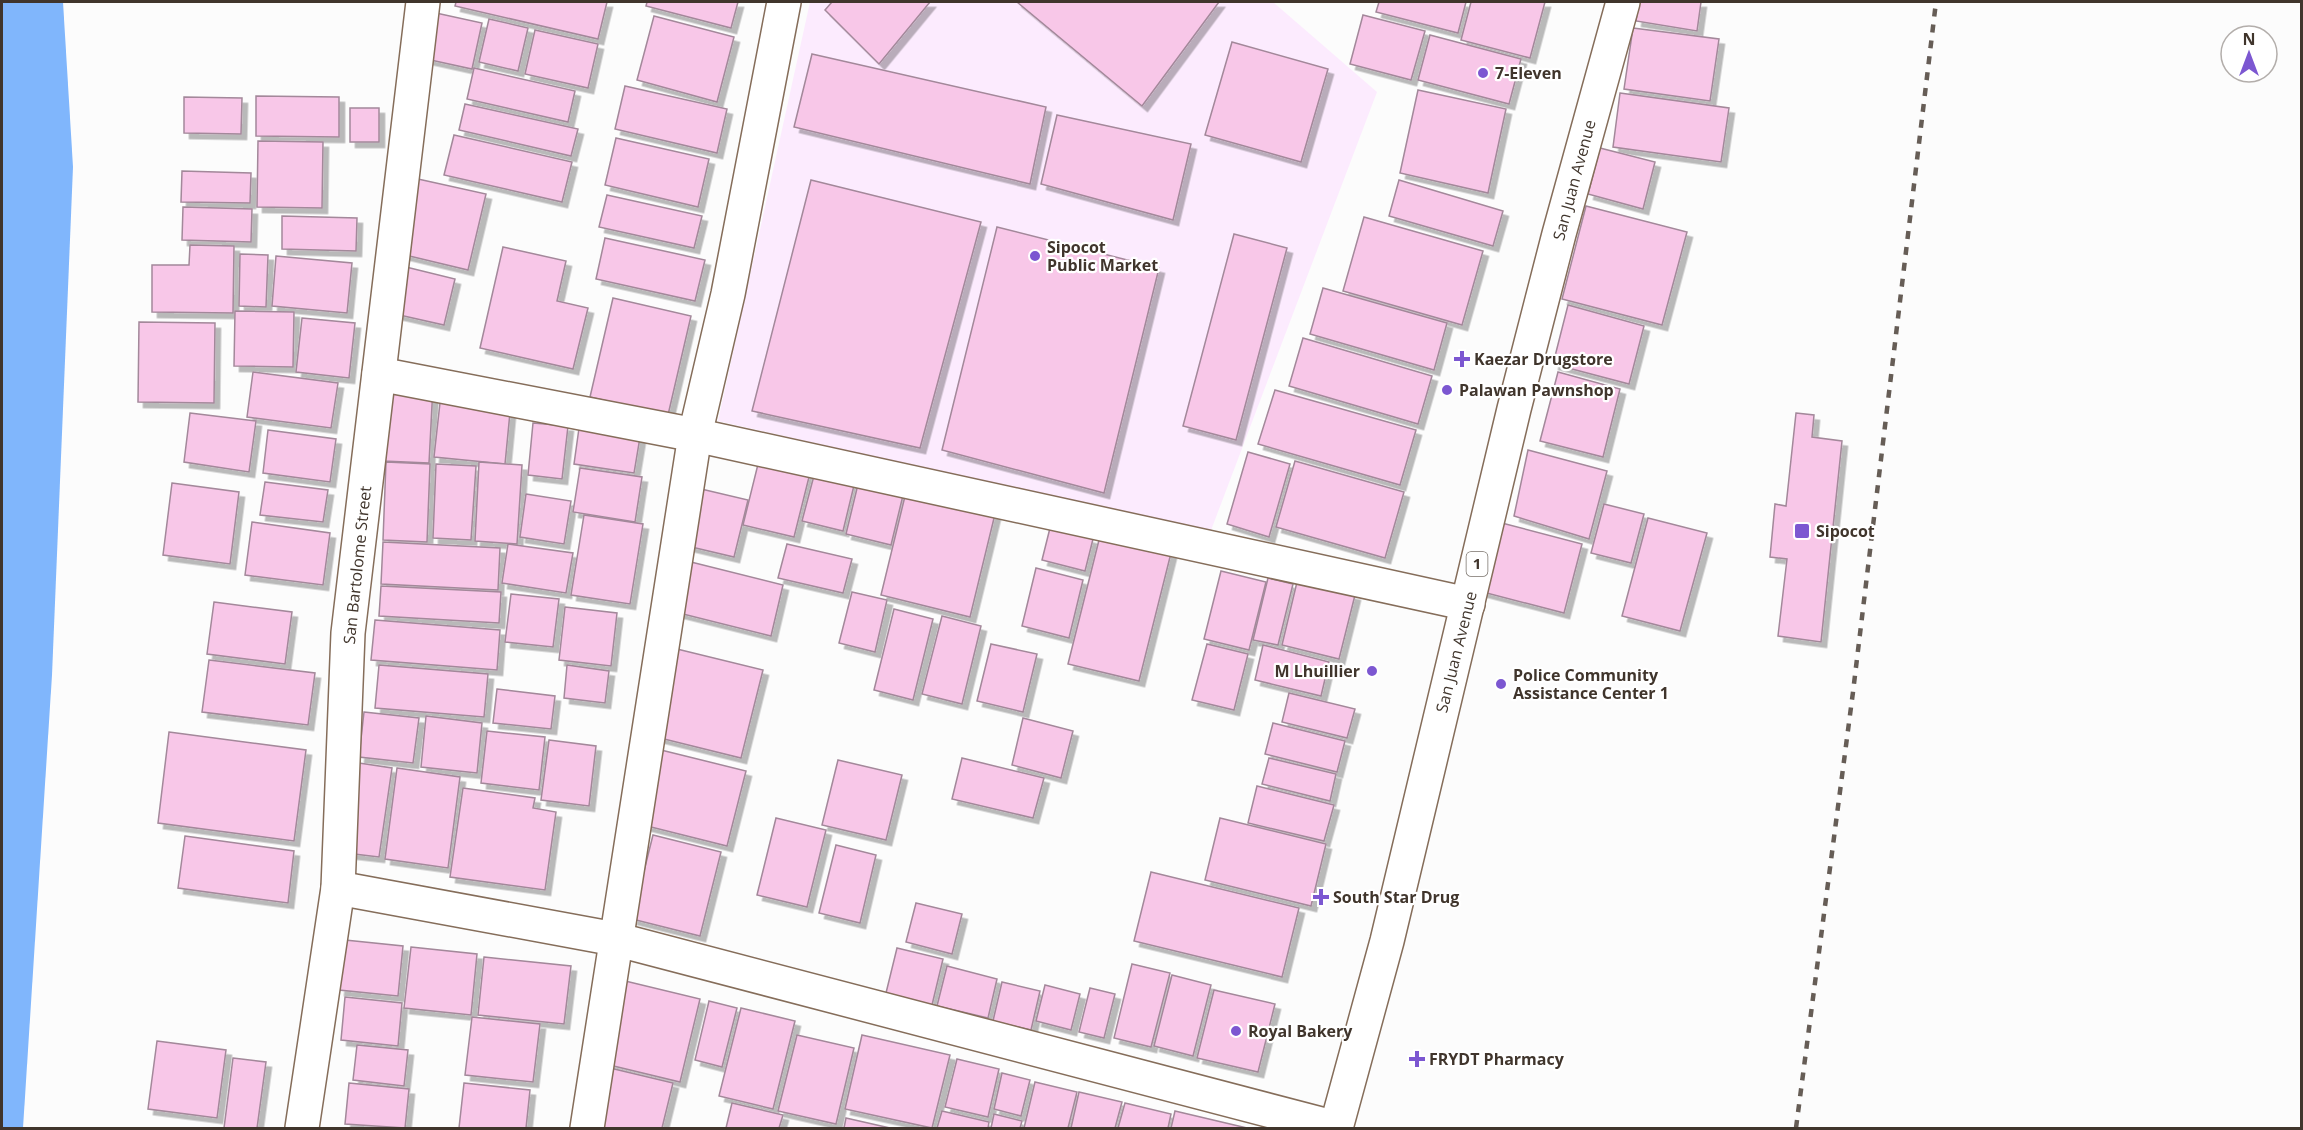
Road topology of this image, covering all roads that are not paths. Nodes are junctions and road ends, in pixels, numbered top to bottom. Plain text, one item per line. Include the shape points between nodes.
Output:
1 (423, 2) edge
2 (784, 2) edge
3 (1623, 2) edge
4 (379, 374) junction
5 (695, 435) junction
6 (1468, 604) junction
7 (338, 888) junction
8 (615, 939) junction
9 (302, 1128) edge
10 (587, 1128) edge
11 (1336, 1128) edge

1 - 4 main road, San Bartolome Street
2 - 5 main road via 728,294
3 - 6 main road, San Juan Avenue / 1 via 1559,234
4 - 5 main road
4 - 7 main road, San Bartolome Street via 348,633
5 - 6 main road
5 - 8 main road
6 - 11 main road, San Juan Avenue / 1 via 1387,940
7 - 8 main road
7 - 9 main road, San Bartolome Street
8 - 10 main road
8 - 11 main road

